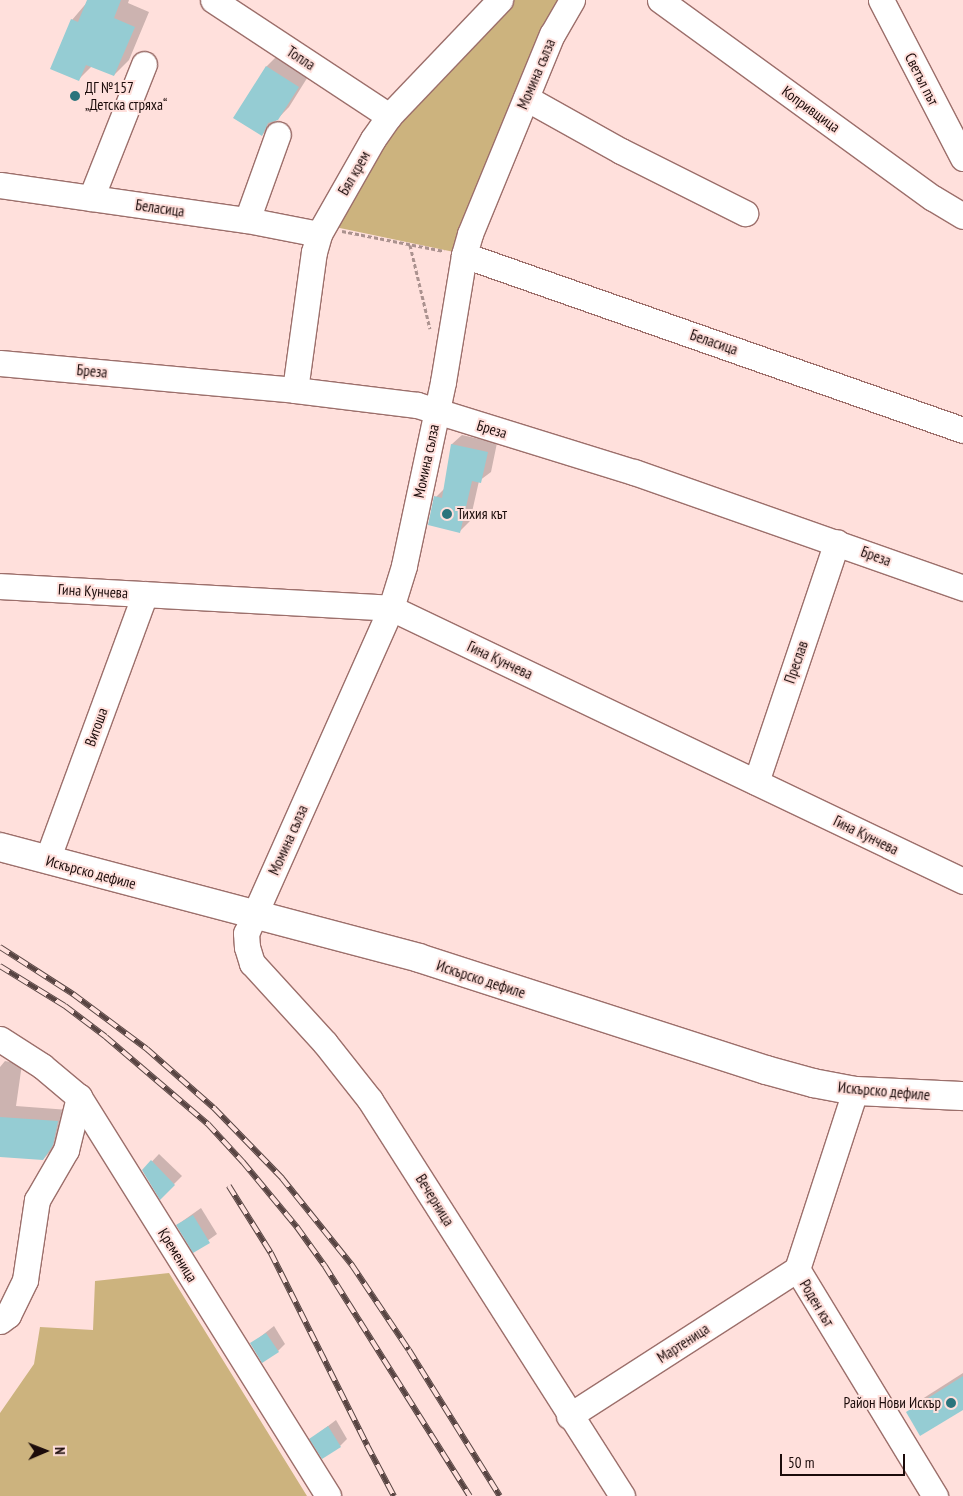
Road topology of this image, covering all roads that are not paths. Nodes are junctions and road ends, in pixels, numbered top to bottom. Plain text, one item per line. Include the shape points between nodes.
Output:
1 (213, 0) edge
2 (500, 0) edge
3 (572, 0) edge
4 (660, 0) edge
5 (881, 0) edge
6 (144, 64) dead end
7 (526, 98) junction
8 (390, 116) junction
9 (278, 134) dead end
10 (963, 158) edge
11 (0, 185) edge
12 (91, 198) junction
13 (745, 213) dead end
14 (963, 216) edge
15 (247, 220) junction
16 (321, 230) junction
17 (464, 255) junction
18 (0, 363) edge
19 (295, 390) junction
20 (436, 412) junction
21 (963, 430) edge
22 (836, 542) junction
23 (0, 586) edge
24 (963, 588) edge
25 (144, 594) junction
26 (391, 608) junction
27 (756, 782) junction
28 (0, 847) edge
29 (47, 860) junction
30 (963, 881) edge
31 (254, 915) junction
32 (0, 1039) edge
33 (855, 1091) junction
34 (963, 1096) edge
35 (79, 1097) junction
36 (797, 1269) junction
37 (0, 1321) edge
38 (569, 1416) junction
39 (328, 1496) edge
40 (622, 1496) edge
41 (935, 1496) edge

1 - 8 street, Топла
2 - 8 street, Бял крем
3 - 7 street, Момина сълза via 552,34
4 - 14 street, Копривщица via 933,198
5 - 10 street, Светъл път
6 - 12 street
7 - 13 street via 622,152
7 - 17 street, Момина сълза
8 - 16 street, Бял крем
9 - 15 street
11 - 12 street, Беласица
12 - 15 street, Беласица
15 - 16 street, Беласица
16 - 19 street, Бял крем via 314,252
17 - 20 street, Момина сълза
17 - 21 street, Беласица
18 - 19 street, Бреза
19 - 20 street, Бреза via 394,401
20 - 22 street, Бреза via 634,472
20 - 26 street, Момина сълза via 404,566
22 - 24 street, Бреза
22 - 27 street, Преслав
23 - 25 street, Гина Кунчева
25 - 26 street, Гина Кунчева
25 - 29 street, Витоша
26 - 27 street, Гина Кунчева
26 - 31 street, Момина сълза
27 - 30 street, Гина Кунчева
28 - 29 main road, Искърско дефиле
29 - 31 main road, Искърско дефиле
31 - 33 main road, Искърско дефиле via 419,958 766,1070
31 - 38 street, Вечерница via 246,933 246,947 252,963 325,1043 370,1100
32 - 35 street, Кременица via 42,1066
33 - 34 main road, Искърско дефиле
33 - 36 street, Роден кът
35 - 37 street via 66,1150 37,1200 25,1280 8,1314
35 - 39 street, Кременица
36 - 38 street, Мартеница
36 - 41 street, Роден кът
38 - 40 street, Вечерница

